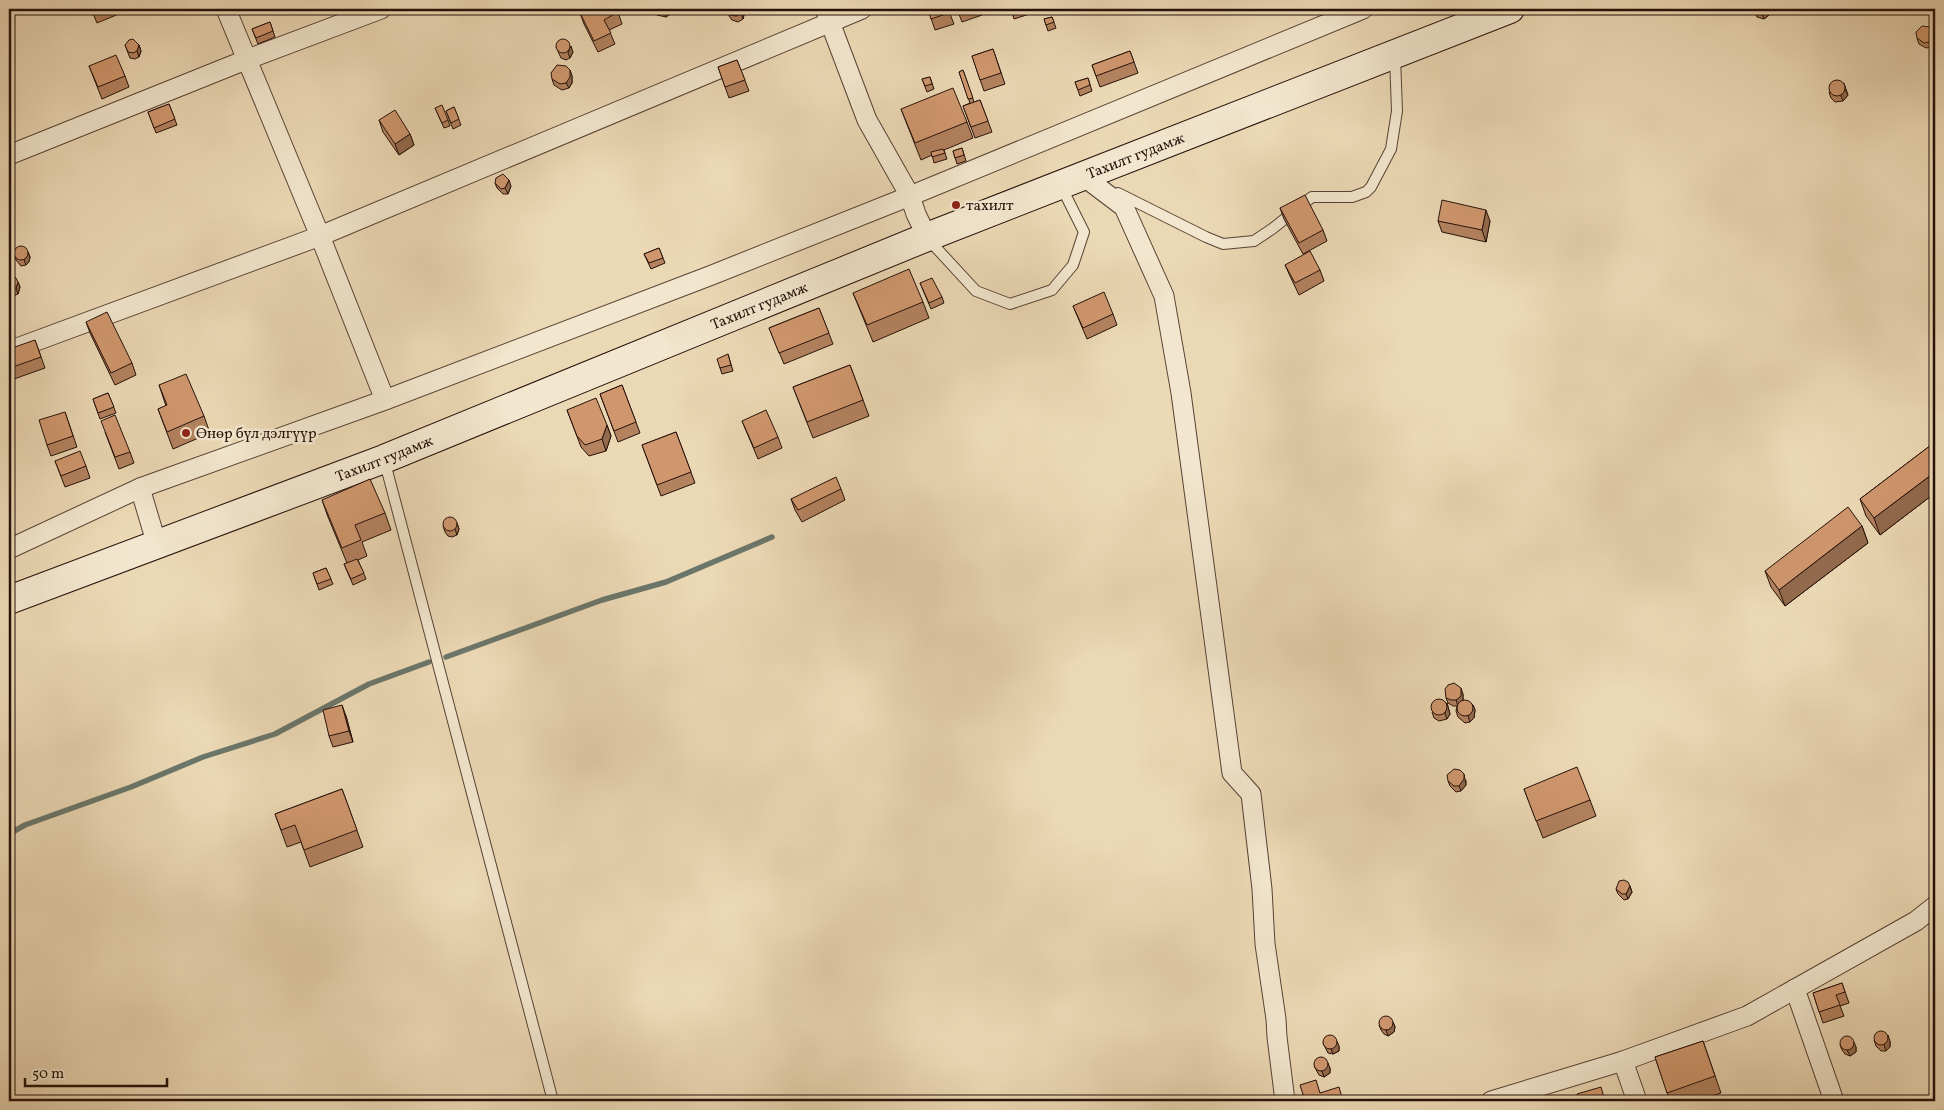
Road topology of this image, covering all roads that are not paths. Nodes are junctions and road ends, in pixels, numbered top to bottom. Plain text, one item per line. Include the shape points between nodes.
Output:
1 (226, 9) edge
2 (381, 9) edge
3 (862, 9) edge
4 (1363, 9) edge
5 (1510, 9) edge
6 (828, 15) edge
7 (1395, 54) junction
8 (248, 59) junction
9 (9, 155) edge
10 (1072, 181) junction
11 (910, 196) junction
12 (320, 236) junction
13 (927, 237) junction
14 (9, 351) edge
15 (385, 400) junction
16 (384, 458) junction
17 (140, 488) junction
18 (157, 545) junction
19 (9, 549) edge
20 (9, 600) edge
21 (1934, 909) edge
22 (1795, 989) junction
23 (1623, 1061) junction
24 (553, 1101) edge
25 (1285, 1101) edge
26 (1491, 1101) edge
27 (1637, 1101) edge
28 (1834, 1101) edge

1 - 8 street
2 - 8 street
3 - 6 street
4 - 11 street
5 - 7 main road, Тахилт гудамж
6 - 11 street via 867,120
6 - 12 street
7 - 10 main road, Тахилт гудамж
7 - 10 lane via 1397,111 1391,149 1371,187 1352,197 1312,197 1254,241 1223,244
8 - 9 street
8 - 12 street
10 - 13 main road, Тахилт гудамж
10 - 13 lane via 1084,232 1073,265 1052,290 1010,304 976,292
10 - 25 street via 1124,207 1164,296 1181,393 1232,774 1251,794 1265,944
11 - 13 street
11 - 15 street
12 - 14 street
12 - 15 street
13 - 16 main road, Тахилт гудамж
15 - 17 street
16 - 18 main road, Тахилт гудамж
16 - 24 lane
17 - 18 street
17 - 19 street
18 - 20 main road, Тахилт гудамж
21 - 22 street
22 - 23 street via 1747,1016
22 - 28 street
23 - 26 street
23 - 27 street

